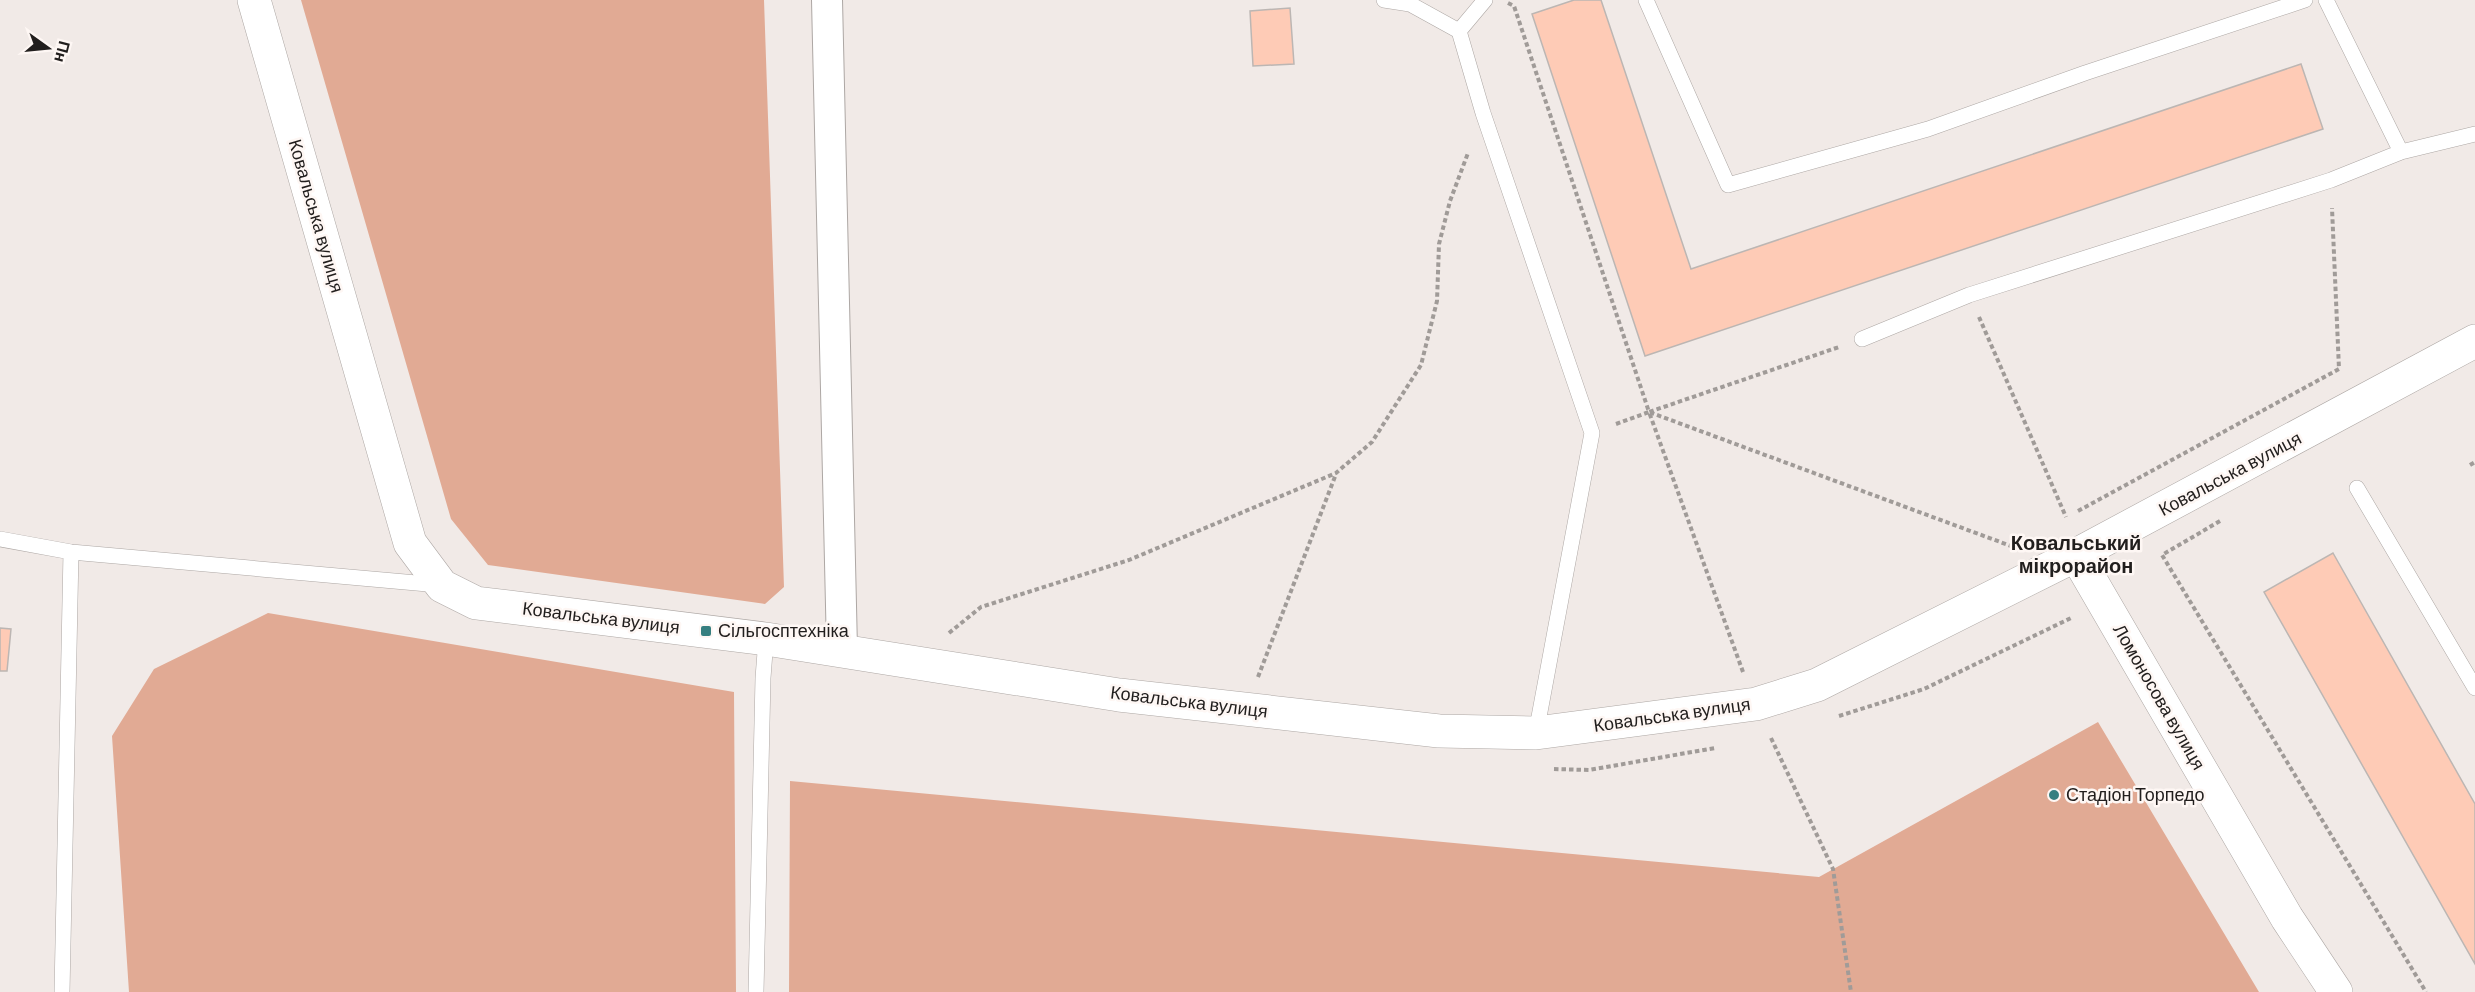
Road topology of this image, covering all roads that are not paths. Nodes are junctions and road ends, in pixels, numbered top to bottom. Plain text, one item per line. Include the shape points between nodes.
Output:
1 (254, 0) edge
2 (826, 0) edge
3 (1384, 0) edge
4 (1485, 0) edge
5 (1646, 0) edge
6 (2305, 0) edge
7 (2326, 0) edge
8 (1459, 31) junction
9 (2475, 134) edge
10 (2401, 152) junction
11 (1862, 339) road end
12 (2475, 341) edge
13 (2357, 488) dead end
14 (0, 539) edge
15 (71, 552) junction
16 (2076, 555) junction
17 (442, 586) junction
18 (766, 639) junction
19 (842, 649) junction
20 (2475, 688) edge
21 (1536, 733) junction
22 (62, 992) edge
23 (756, 992) edge
24 (2336, 992) edge

1 - 17 street, Ковальська вулиця via 410,543
2 - 19 street
3 - 8 lane via 1410,4
4 - 8 lane
5 - 6 lane via 1728,185 1928,129
7 - 10 lane
8 - 21 lane via 1592,433
9 - 10 lane
10 - 11 lane via 2331,180 1969,295
12 - 16 street, Ковальська вулиця
13 - 20 lane
14 - 15 lane
15 - 17 lane
15 - 22 lane
16 - 21 street, Ковальська вулиця via 1817,685 1756,704
16 - 24 street, Ломоносова вулиця via 2287,918
17 - 18 street, Ковальська вулиця via 476,603
18 - 19 street, Ковальська вулиця
18 - 23 lane
19 - 21 street, Ковальська вулиця via 1119,695 1439,730

